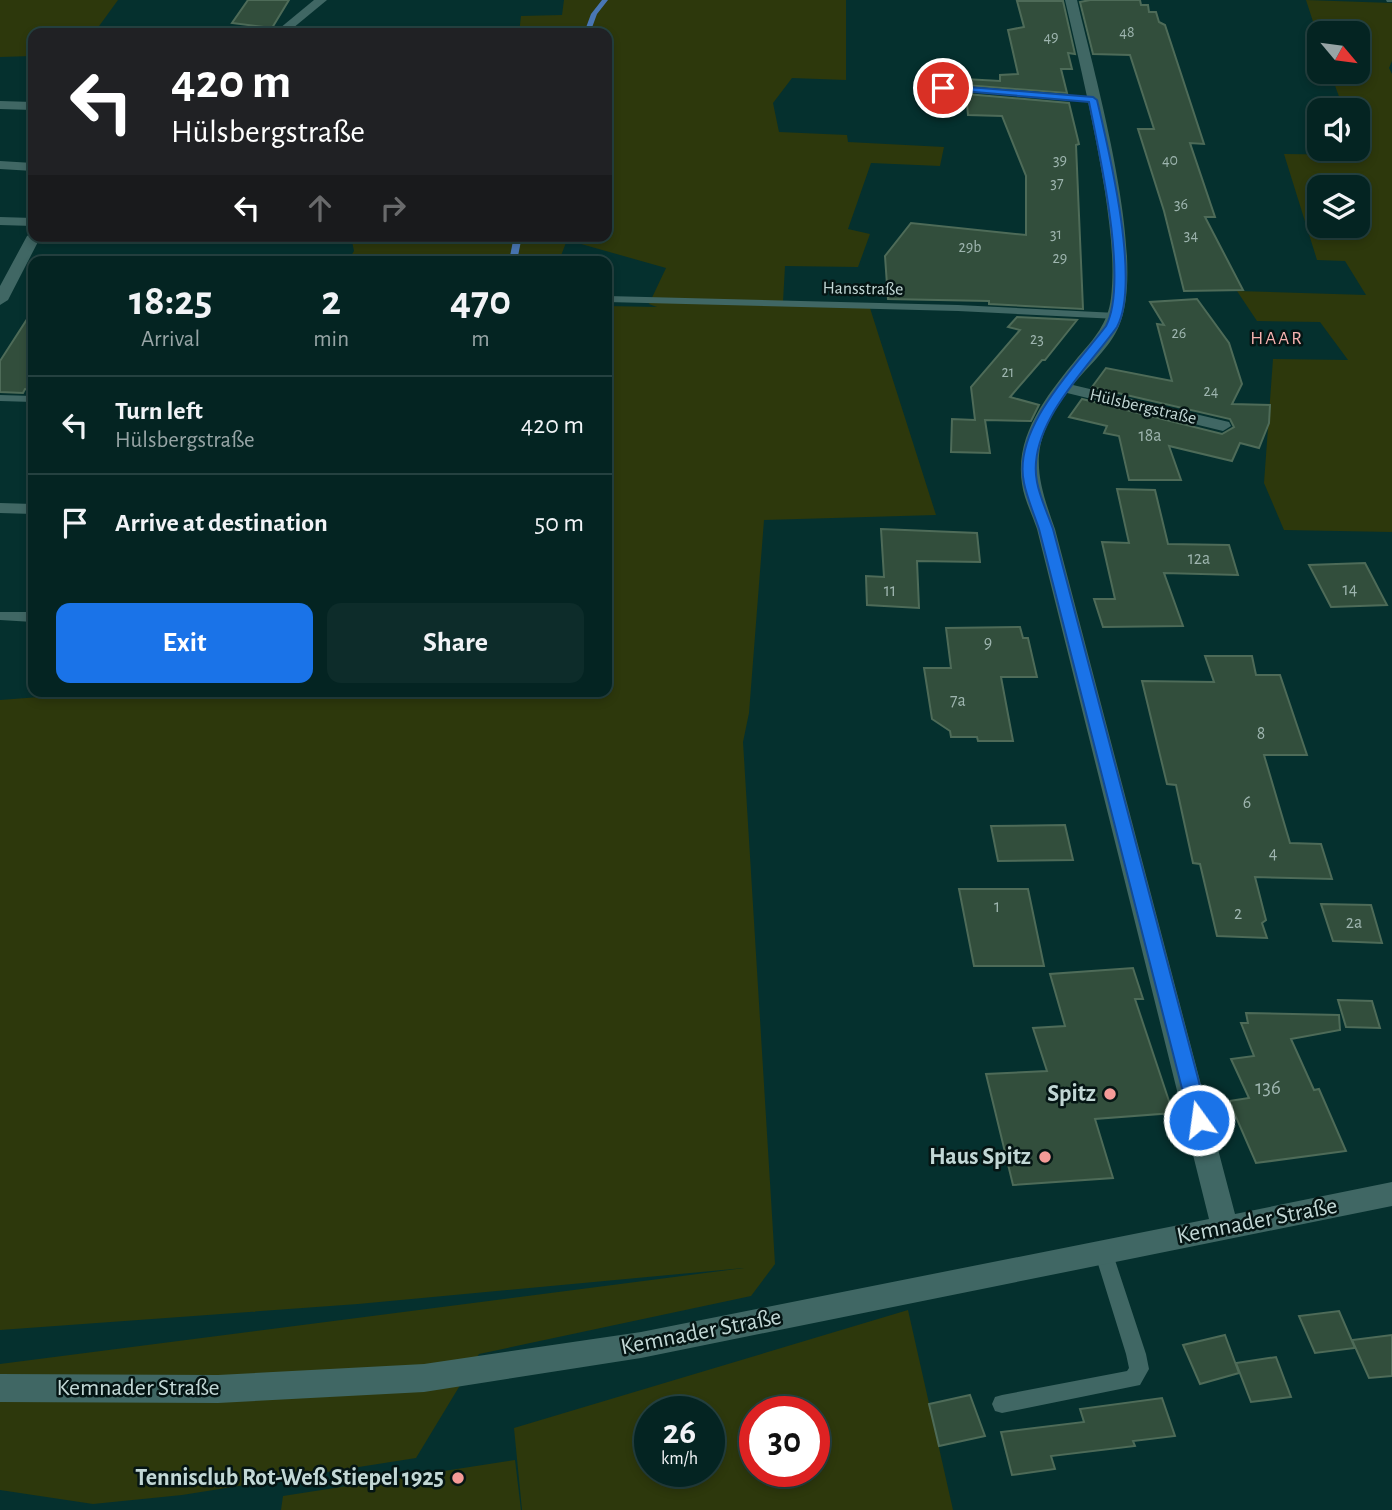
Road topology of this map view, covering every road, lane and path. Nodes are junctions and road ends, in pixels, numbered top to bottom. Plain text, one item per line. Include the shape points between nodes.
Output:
1 (321, 0) edge
2 (1071, 0) edge
3 (286, 28) edge
4 (929, 86) dead end
5 (1093, 100) junction
6 (0, 105) edge
7 (28, 106) edge
8 (0, 165) edge
9 (28, 167) edge
10 (0, 221) edge
11 (28, 222) edge
12 (31, 242) edge
13 (612, 299) edge
14 (0, 300) edge
15 (1117, 316) junction
16 (1064, 388) junction
17 (0, 398) edge
18 (28, 399) edge
19 (1223, 426) dead end
20 (0, 508) edge
21 (28, 509) edge
22 (0, 616) edge
23 (28, 616) edge
24 (1392, 1194) edge
25 (1225, 1227) junction
26 (1103, 1251) junction
27 (0, 1388) edge
28 (1002, 1404) dead end

1 - 3 street
2 - 5 street
4 - 5 lane
5 - 15 street via 1111,186 1121,293
6 - 7 street
8 - 9 street
10 - 11 street
12 - 14 street
13 - 15 lane, Hansstraße
15 - 16 street, Hülsbergstraße
16 - 19 street, Hülsbergstraße
16 - 25 street, Hülsbergstraße via 1033,442 1030,481 1157,951
17 - 18 lane
20 - 21 street
22 - 23 lane
24 - 25 street, Kemnader Straße
25 - 26 street, Kemnader Straße
26 - 27 street, Kemnader Straße via 641,1345 424,1378 218,1389
26 - 28 lane via 1136,1354 1139,1369 1133,1379

